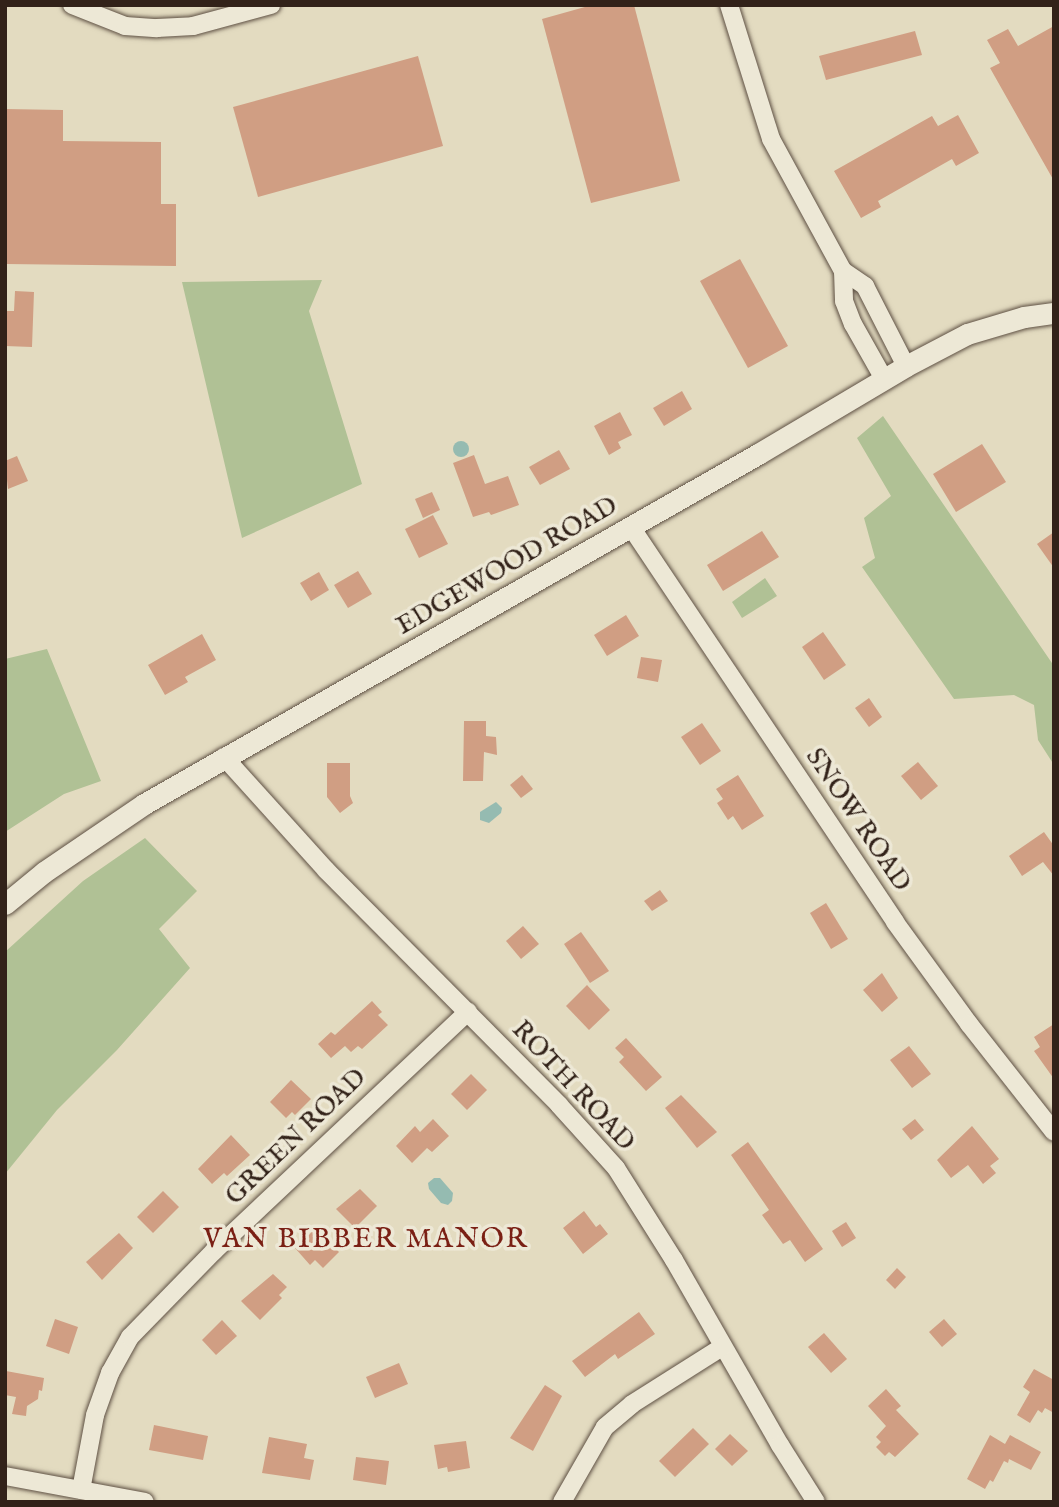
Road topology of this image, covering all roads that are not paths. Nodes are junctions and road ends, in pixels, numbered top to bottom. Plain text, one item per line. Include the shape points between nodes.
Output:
1 (72, 5) edge
2 (271, 5) edge
3 (729, 5) edge
4 (843, 271) junction
5 (1054, 313) edge
6 (906, 366) junction
7 (884, 379) junction
8 (631, 527) junction
9 (224, 757) junction
10 (5, 904) edge
11 (468, 1013) junction
12 (1054, 1132) edge
13 (722, 1347) junction
14 (5, 1476) edge
15 (81, 1490) junction
16 (145, 1502) edge
17 (562, 1502) edge
18 (816, 1502) edge

1 - 2 street via 125,26 157,28 193,26
3 - 4 street via 771,139
4 - 6 street via 865,286
4 - 7 street via 844,301
5 - 6 street, EDGEWOOD ROAD via 967,334
6 - 7 street, EDGEWOOD ROAD
7 - 8 street, EDGEWOOD ROAD
8 - 9 street, EDGEWOOD ROAD
8 - 12 street, SNOW ROAD via 895,922
9 - 10 street, EDGEWOOD ROAD via 105,828
9 - 11 street, ROTH ROAD via 326,870
11 - 13 street, ROTH ROAD via 616,1168
11 - 15 street, GREEN ROAD via 214,1251 130,1337 110,1373 95,1415
13 - 17 street via 632,1404 605,1427
13 - 18 street, ROTH ROAD
14 - 15 street
15 - 16 street

